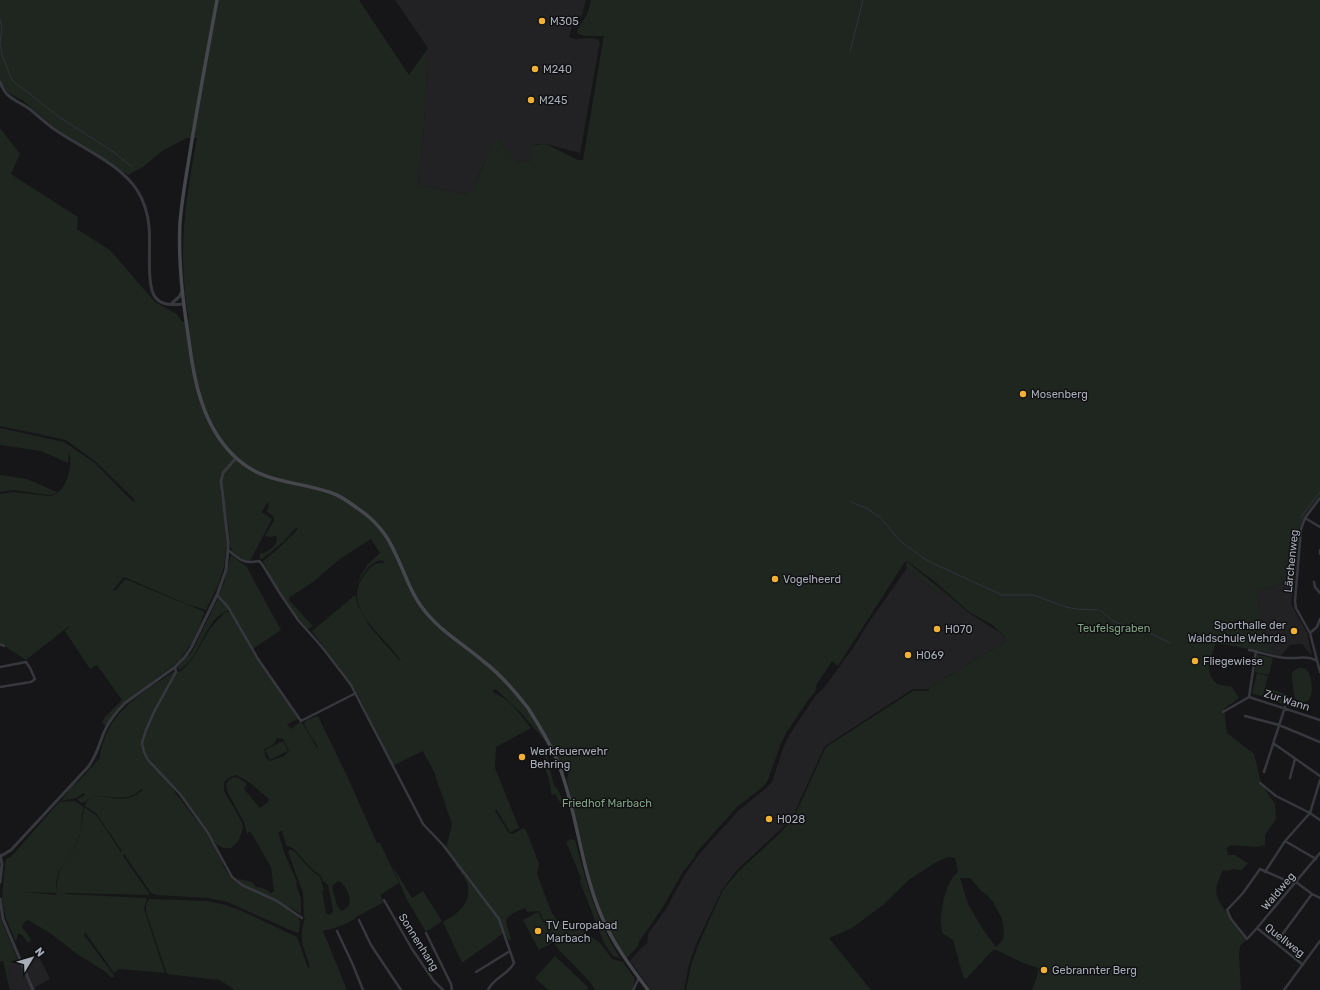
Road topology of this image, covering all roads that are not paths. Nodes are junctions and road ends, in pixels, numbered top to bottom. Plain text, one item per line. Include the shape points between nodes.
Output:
1 (217, 0) edge
2 (0, 82) edge
3 (182, 290) junction
4 (171, 304) junction
5 (183, 304) junction
6 (236, 458) junction
7 (1320, 498) edge
8 (1305, 518) junction
9 (1320, 527) edge
10 (228, 550) junction
11 (1320, 550) edge
12 (1320, 554) edge
13 (1314, 582) dead end
14 (1320, 593) edge
15 (217, 595) junction
16 (1320, 619) edge
17 (1310, 633) junction
18 (0, 644) edge
19 (4, 646) dead end
20 (1249, 650) dead end
21 (1256, 652) junction
22 (1316, 660) junction
23 (0, 667) edge
24 (175, 667) junction
25 (1320, 672) edge
26 (0, 687) edge
27 (356, 693) junction
28 (1249, 697) junction
29 (1285, 707) junction
30 (1223, 712) dead end
31 (1245, 716) dead end
32 (1320, 720) edge
33 (1279, 725) junction
34 (1320, 742) edge
35 (1273, 743) junction
36 (1295, 758) junction
37 (1264, 772) dead end
38 (1320, 776) edge
39 (1290, 778) dead end
40 (1320, 780) edge
41 (1260, 783) dead end
42 (1310, 813) junction
43 (1320, 820) edge
44 (1285, 841) junction
45 (1320, 853) edge
46 (0, 856) edge
47 (1316, 859) junction
48 (1265, 872) junction
49 (0, 882) edge
50 (1295, 883) junction
51 (1312, 894) junction
52 (1319, 897) edge
53 (0, 900) edge
54 (384, 900) dead end
55 (302, 918) dead end
56 (359, 920) dead end
57 (1257, 928) junction
58 (337, 931) dead end
59 (426, 933) dead end
60 (1320, 941) edge
61 (1276, 943) junction
62 (510, 951) junction
63 (1303, 965) junction
64 (476, 972) dead end
65 (639, 978) junction
66 (33, 990) edge
67 (363, 990) edge
68 (401, 990) edge
69 (443, 990) edge
70 (452, 990) edge
71 (488, 990) edge
72 (633, 990) edge
73 (648, 990) edge
74 (1284, 990) edge

1 - 3 main road via 183,193 180,223
2 - 4 street via 8,96 115,168 134,186 142,199 149,226 152,289 158,299
3 - 4 street
3 - 5 main road
4 - 5 street
5 - 6 main road via 197,389 218,438
6 - 10 street via 223,473 221,481
6 - 65 main road via 255,472 276,480 334,494 357,507 376,524 390,543 418,603 440,626 486,663 519,697 538,724 557,762 603,919 620,952
7 - 8 street
8 - 9 street
8 - 17 street, Lärchenweg via 1301,529 1294,601
10 - 15 street via 226,570
10 - 27 street via 243,562 261,562 292,611
11 - 12 street
13 - 14 street
15 - 24 street via 191,648
15 - 27 street via 228,607 256,655 301,721
16 - 17 street via 1317,627
17 - 22 street, Lärchenweg
18 - 19 street
20 - 21 street
21 - 22 street via 1277,657 1310,657
21 - 28 street, Zur Wann
22 - 25 street, Lärchenweg
23 - 26 street via 26,662 35,679 33,682
24 - 46 street via 122,706 109,723 98,752 88,767 11,850
24 - 55 street via 176,672 146,730 142,743 148,760 180,794 208,832 232,876 242,885 277,901
27 - 62 street via 423,824 443,845 499,919
28 - 29 street, Zur Wann
28 - 30 street, Zur Wann
29 - 32 street, Zur Wann
29 - 33 street
31 - 33 street
33 - 34 street
33 - 35 street
35 - 36 street
35 - 37 street
36 - 38 street
36 - 39 street
40 - 42 street
41 - 42 street via 1276,796
42 - 43 street
42 - 44 street
44 - 47 street
44 - 48 street
45 - 47 street, Waldweg
46 - 49 street
47 - 50 street, Waldweg
48 - 50 street
48 - 57 street, Waldweg via 1260,869 1227,910 1230,919 1247,939
50 - 51 street
50 - 57 street, Waldweg
51 - 52 street
51 - 61 street
53 - 66 street via 5,924
54 - 69 street, Sonnenhang via 412,949
56 - 68 street via 365,936
57 - 61 street, Quellweg
58 - 67 street
59 - 70 street, Sonnenhang
60 - 63 street
61 - 63 street, Quellweg
62 - 64 street
62 - 71 street via 514,963
63 - 74 street
65 - 72 street
65 - 73 main road

